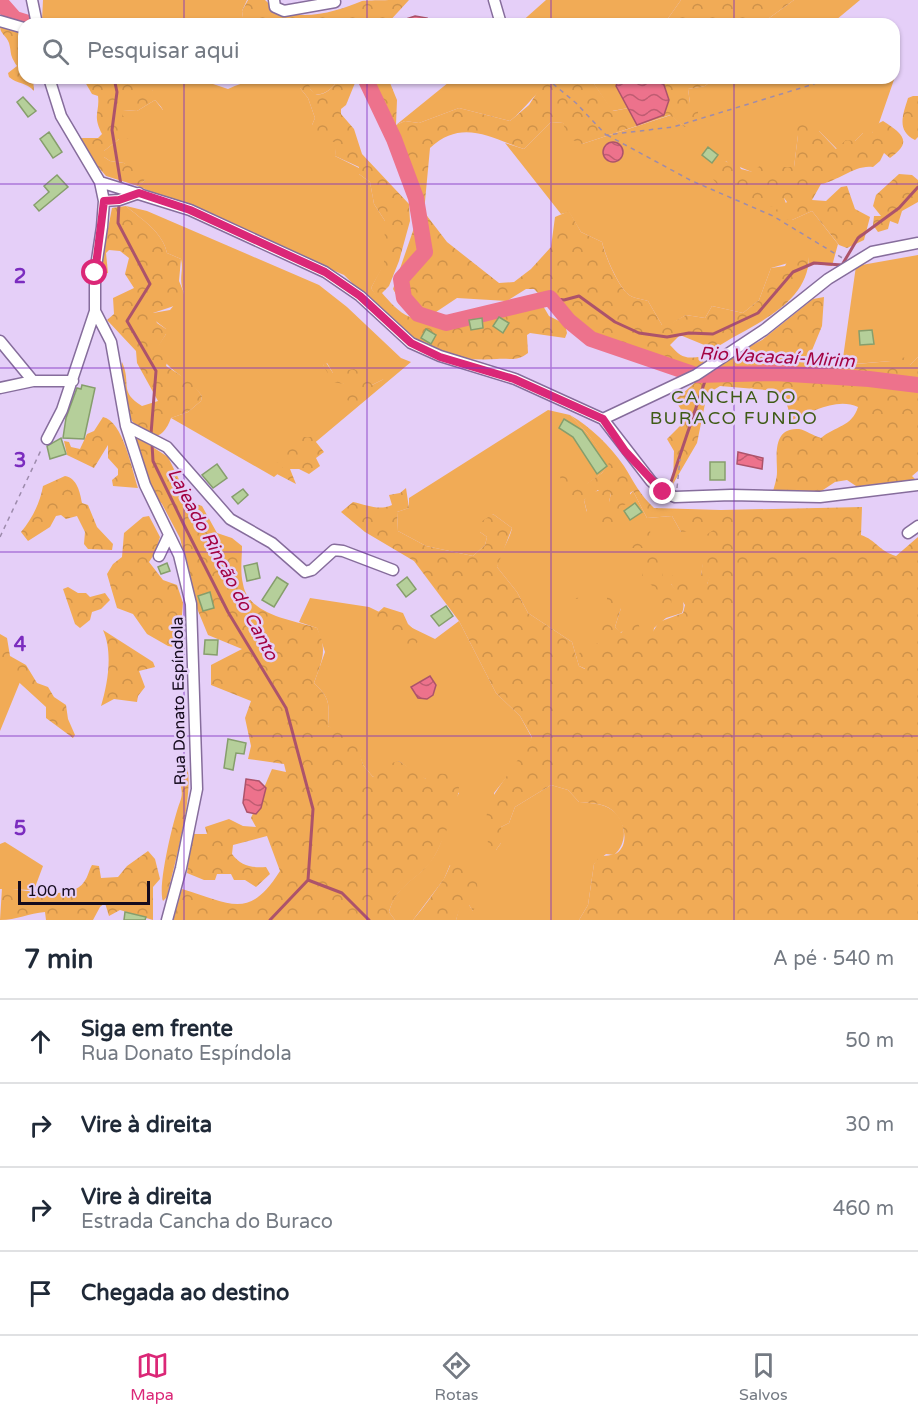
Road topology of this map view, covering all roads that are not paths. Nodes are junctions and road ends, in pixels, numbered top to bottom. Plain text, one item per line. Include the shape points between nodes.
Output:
1 (32, 0) edge
2 (274, 0) edge
3 (494, 0) edge
4 (335, 2) dead end
5 (36, 18) edge
6 (499, 18) edge
7 (0, 21) edge
8 (18, 26) edge
9 (51, 84) edge
10 (100, 182) junction
11 (134, 191) junction
12 (104, 201) junction
13 (918, 243) edge
14 (95, 311) junction
15 (0, 341) edge
16 (33, 381) junction
17 (73, 381) junction
18 (0, 388) edge
19 (603, 419) junction
20 (126, 426) junction
21 (46, 439) road end
22 (918, 485) edge
23 (918, 526) edge
24 (908, 533) dead end
25 (169, 536) junction
26 (159, 556) dead end
27 (393, 570) dead end
28 (167, 920) edge

1 - 5 street
2 - 4 street via 275,6 284,11
3 - 6 street
7 - 8 street
9 - 10 street, Rua Donato Espíndola via 61,116
10 - 11 street
10 - 12 street, Rua Donato Espíndola
11 - 12 street via 119,200
11 - 19 street via 190,210 325,272 360,296 411,343 440,357 514,379
12 - 14 street, Rua Donato Espíndola via 95,273
13 - 19 street via 872,252 828,279 764,330 696,375
14 - 17 street
14 - 20 street, Rua Donato Espíndola via 111,342
15 - 16 street
16 - 17 street
16 - 18 street
17 - 21 street
19 - 22 street via 651,481 675,497 820,497
20 - 25 street, Rua Donato Espíndola via 145,484
20 - 27 street via 167,447 230,519 272,543 305,572 334,550
23 - 24 street
25 - 26 street
25 - 28 street, Rua Donato Espíndola via 179,555 191,604 197,789

